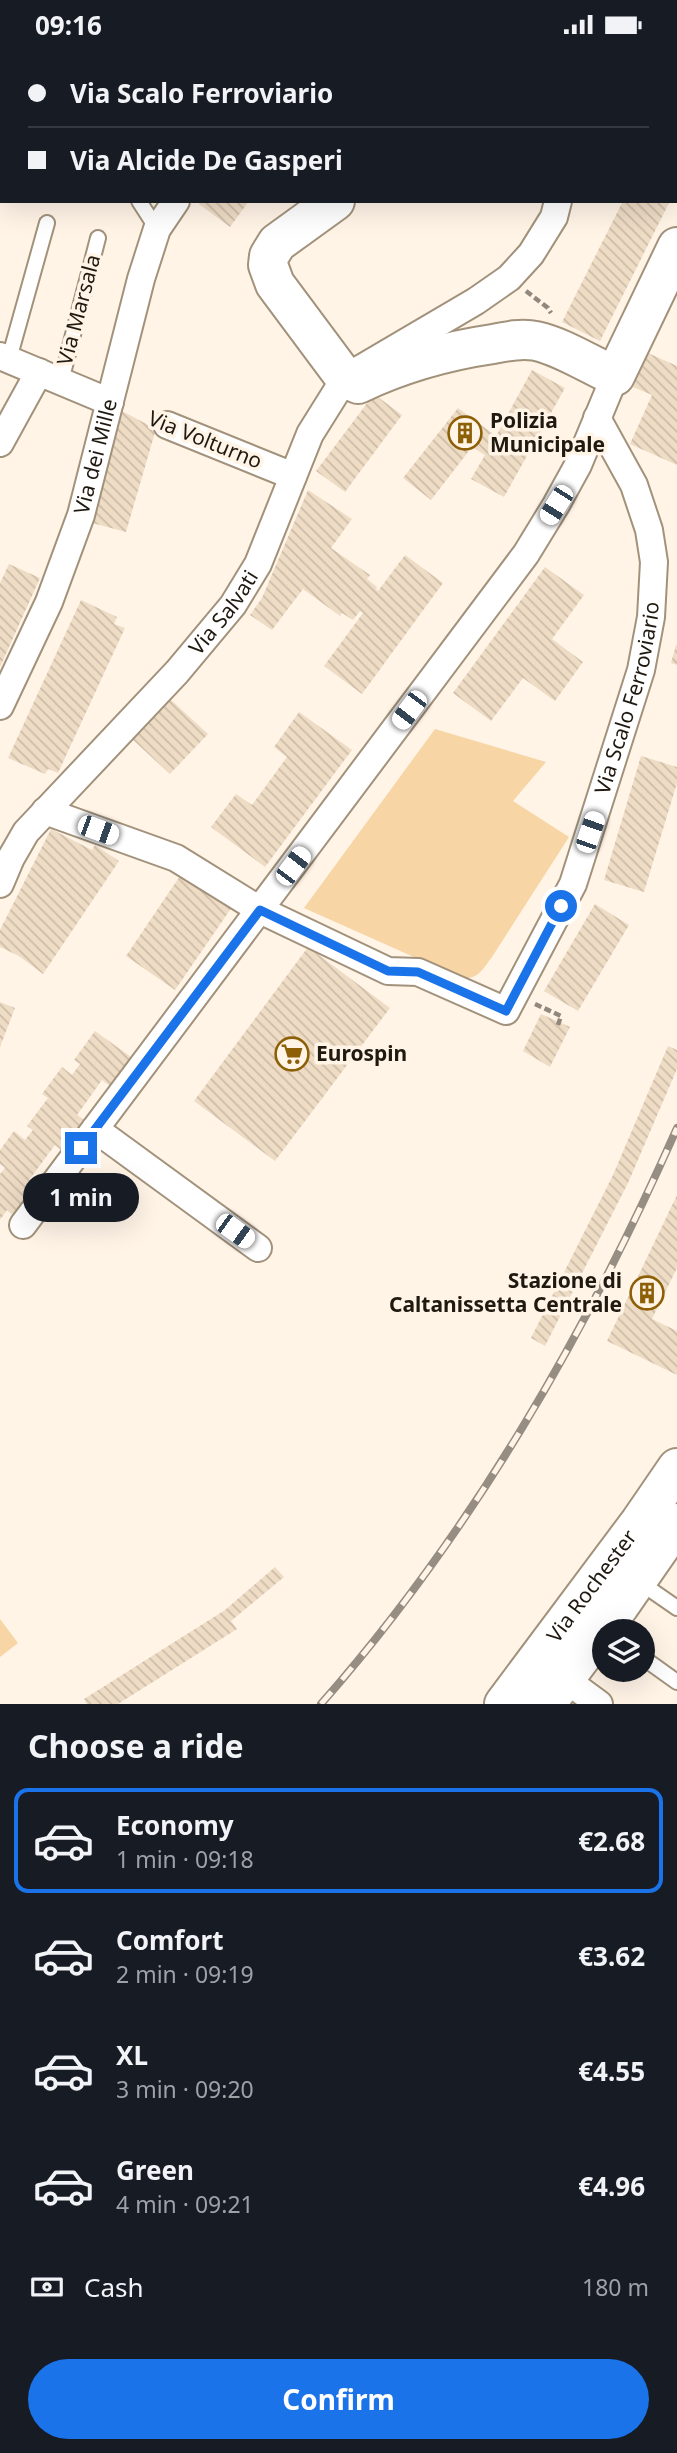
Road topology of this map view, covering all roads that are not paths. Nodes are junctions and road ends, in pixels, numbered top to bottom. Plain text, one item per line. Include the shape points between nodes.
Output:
1 (140, 203) edge
2 (175, 203) edge
3 (332, 203) edge
4 (558, 203) edge
5 (47, 223) dead end
6 (158, 229) junction
7 (98, 238) dead end
8 (677, 247) edge
9 (5, 357) edge
10 (50, 376) junction
11 (615, 376) junction
12 (345, 378) junction
13 (110, 402) junction
14 (597, 418) junction
15 (167, 425) dead end
16 (0, 443) edge
17 (293, 477) junction
18 (0, 706) edge
19 (46, 811) junction
20 (0, 884) edge
21 (260, 910) junction
22 (95, 1129) junction
23 (23, 1224) dead end
24 (258, 1248) dead end
25 (677, 1468) edge
26 (677, 1523) edge
27 (611, 1607) edge
28 (677, 1608) edge
29 (655, 1666) edge
30 (677, 1682) edge
31 (556, 1691) edge
32 (504, 1704) edge
33 (599, 1704) edge

1 - 6 lane
2 - 6 street, Via dei Mille
3 - 12 street via 277,243 268,265 275,284
4 - 12 street, Via Salvati via 531,254 509,278
5 - 9 lane
6 - 13 street, Via dei Mille
7 - 10 lane, Via Marsala
8 - 11 street
9 - 10 street
10 - 13 street
10 - 16 street
11 - 12 street via 549,345 514,340 449,351 358,384
11 - 14 street
12 - 17 street, Via Salvati via 310,434
13 - 18 street, Via dei Mille via 81,516 49,603
14 - 21 street via 567,485 526,554
14 - 21 street, Via Scalo Ferroviario via 634,485 649,530 654,562 652,617 641,670 573,884 511,1003 418,972 388,971
15 - 17 street, Via Volturno
17 - 19 street, Via Salvati via 258,564 233,605 177,672
19 - 20 street, Via Salvati via 26,832
19 - 21 street via 176,858
21 - 22 street
22 - 23 street
22 - 24 street
25 - 27 street, Via Rochester
26 - 27 street, Via Rochester
27 - 28 lane
27 - 31 street, Via Rochester
27 - 32 street, Via Rochester
29 - 30 lane
31 - 33 street

